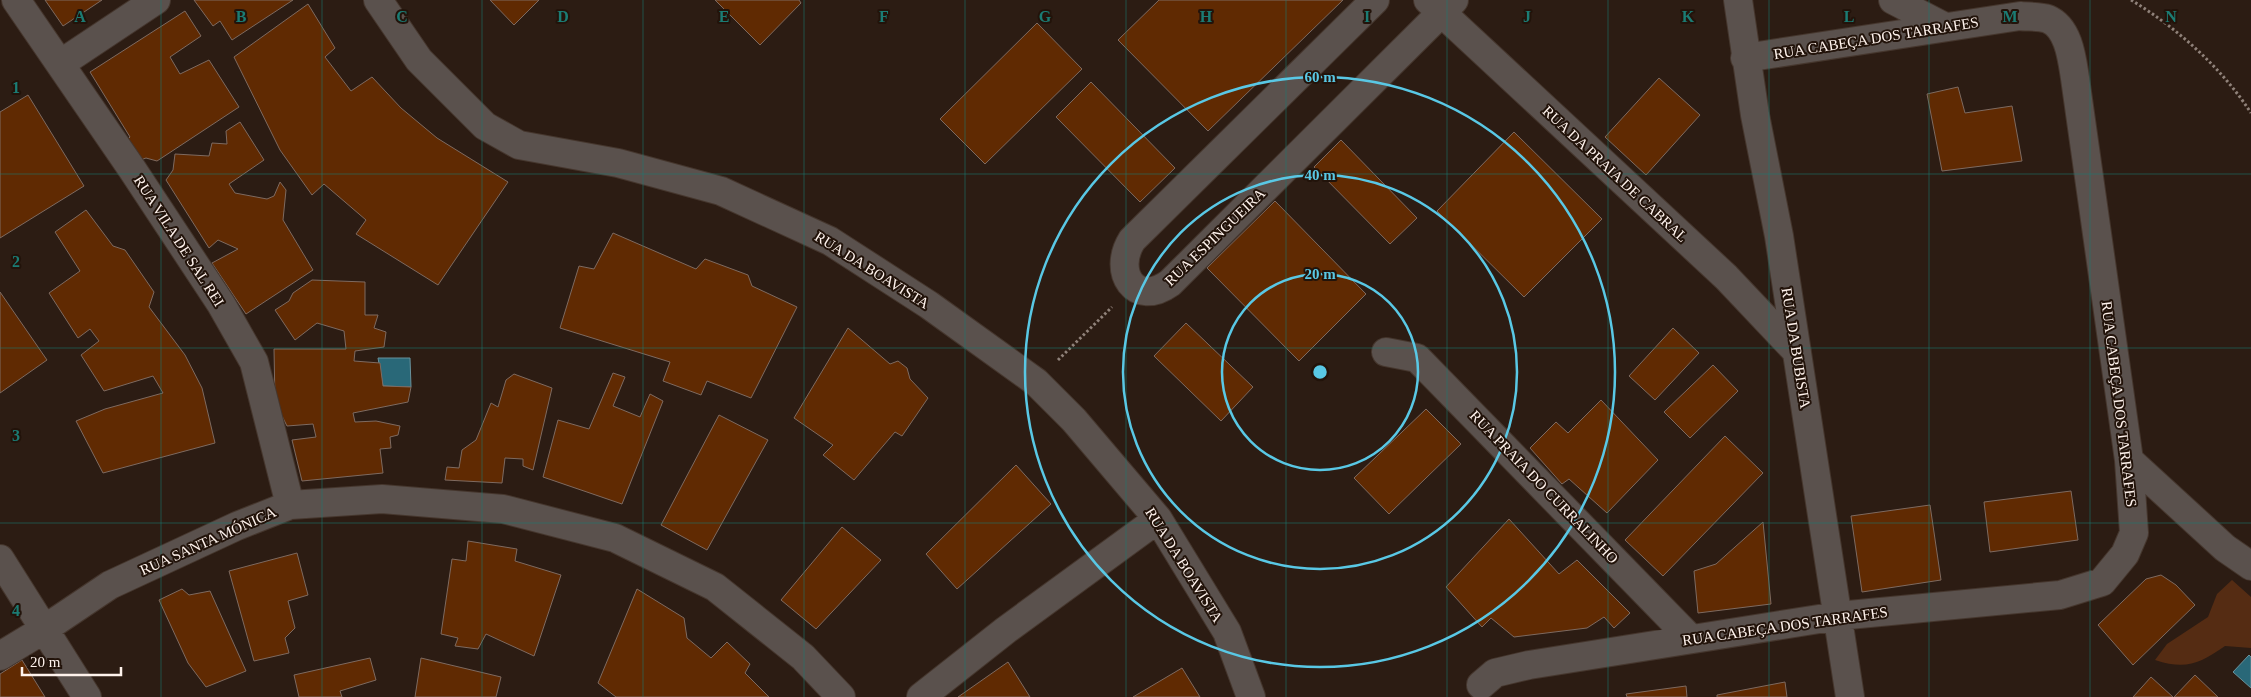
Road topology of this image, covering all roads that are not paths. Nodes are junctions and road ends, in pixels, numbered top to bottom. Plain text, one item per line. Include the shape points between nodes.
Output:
1 (16, 0) edge
2 (156, 0) edge
3 (378, 0) edge
4 (1376, 0) edge
5 (1738, 0) edge
6 (1893, 0) edge
7 (1441, 4) edge
8 (1946, 26) junction
9 (1745, 58) junction
10 (60, 64) junction
11 (1386, 352) dead end
12 (1797, 352) junction
13 (2129, 460) junction
14 (290, 505) junction
15 (1158, 519) junction
16 (0, 559) edge
17 (2251, 566) edge
18 (1838, 616) junction
19 (43, 630) junction
20 (1691, 639) junction
21 (0, 656) edge
22 (1481, 685) dead end
23 (87, 697) edge
24 (841, 697) edge
25 (921, 697) edge
26 (1251, 697) edge
27 (1850, 697) edge

1 - 10 street, RUA VILA DE SAL REI
2 - 10 street
3 - 15 street, RUA DA BOAVISTA via 419,60 484,126 519,145 618,164 721,191 830,241 929,305 1036,382 1074,420
4 - 7 street, RUA ESPINGUEIRA via 1132,240 1125,252 1124,263 1126,275 1133,286 1145,292 1158,291 1170,283
5 - 9 street, RUA DA BUBISTA
6 - 8 street
7 - 12 street, RUA DA PRAIA DE CABRAL via 1726,277
8 - 9 street, RUA CABEÇA DOS TARRAFES
8 - 13 street, RUA CABEÇA DOS TARRAFES via 2020,16 2048,19 2063,32 2075,78
9 - 12 street, RUA DA BUBISTA
10 - 14 street, RUA VILA DE SAL REI via 221,304 254,362
11 - 20 street, RUA PRAIA DO CURRALINHO via 1417,358
12 - 18 street, RUA DA BUBISTA
13 - 17 street via 2225,548
13 - 18 street, RUA CABEÇA DOS TARRAFES via 2134,532 2126,554 2102,582 2060,595
14 - 19 street, RUA SANTA MÓNICA via 110,585
14 - 24 street, RUA SANTA MÓNICA via 382,499 503,509 615,538 715,587 803,657
15 - 25 street via 1006,630
15 - 26 street, RUA DA BOAVISTA via 1226,632
16 - 19 street
18 - 20 street, RUA CABEÇA DOS TARRAFES
18 - 27 street, RUA DA BUBISTA
19 - 21 street, RUA SANTA MÓNICA
19 - 23 street
20 - 22 street, RUA CABEÇA DOS TARRAFES via 1509,669 1495,674

